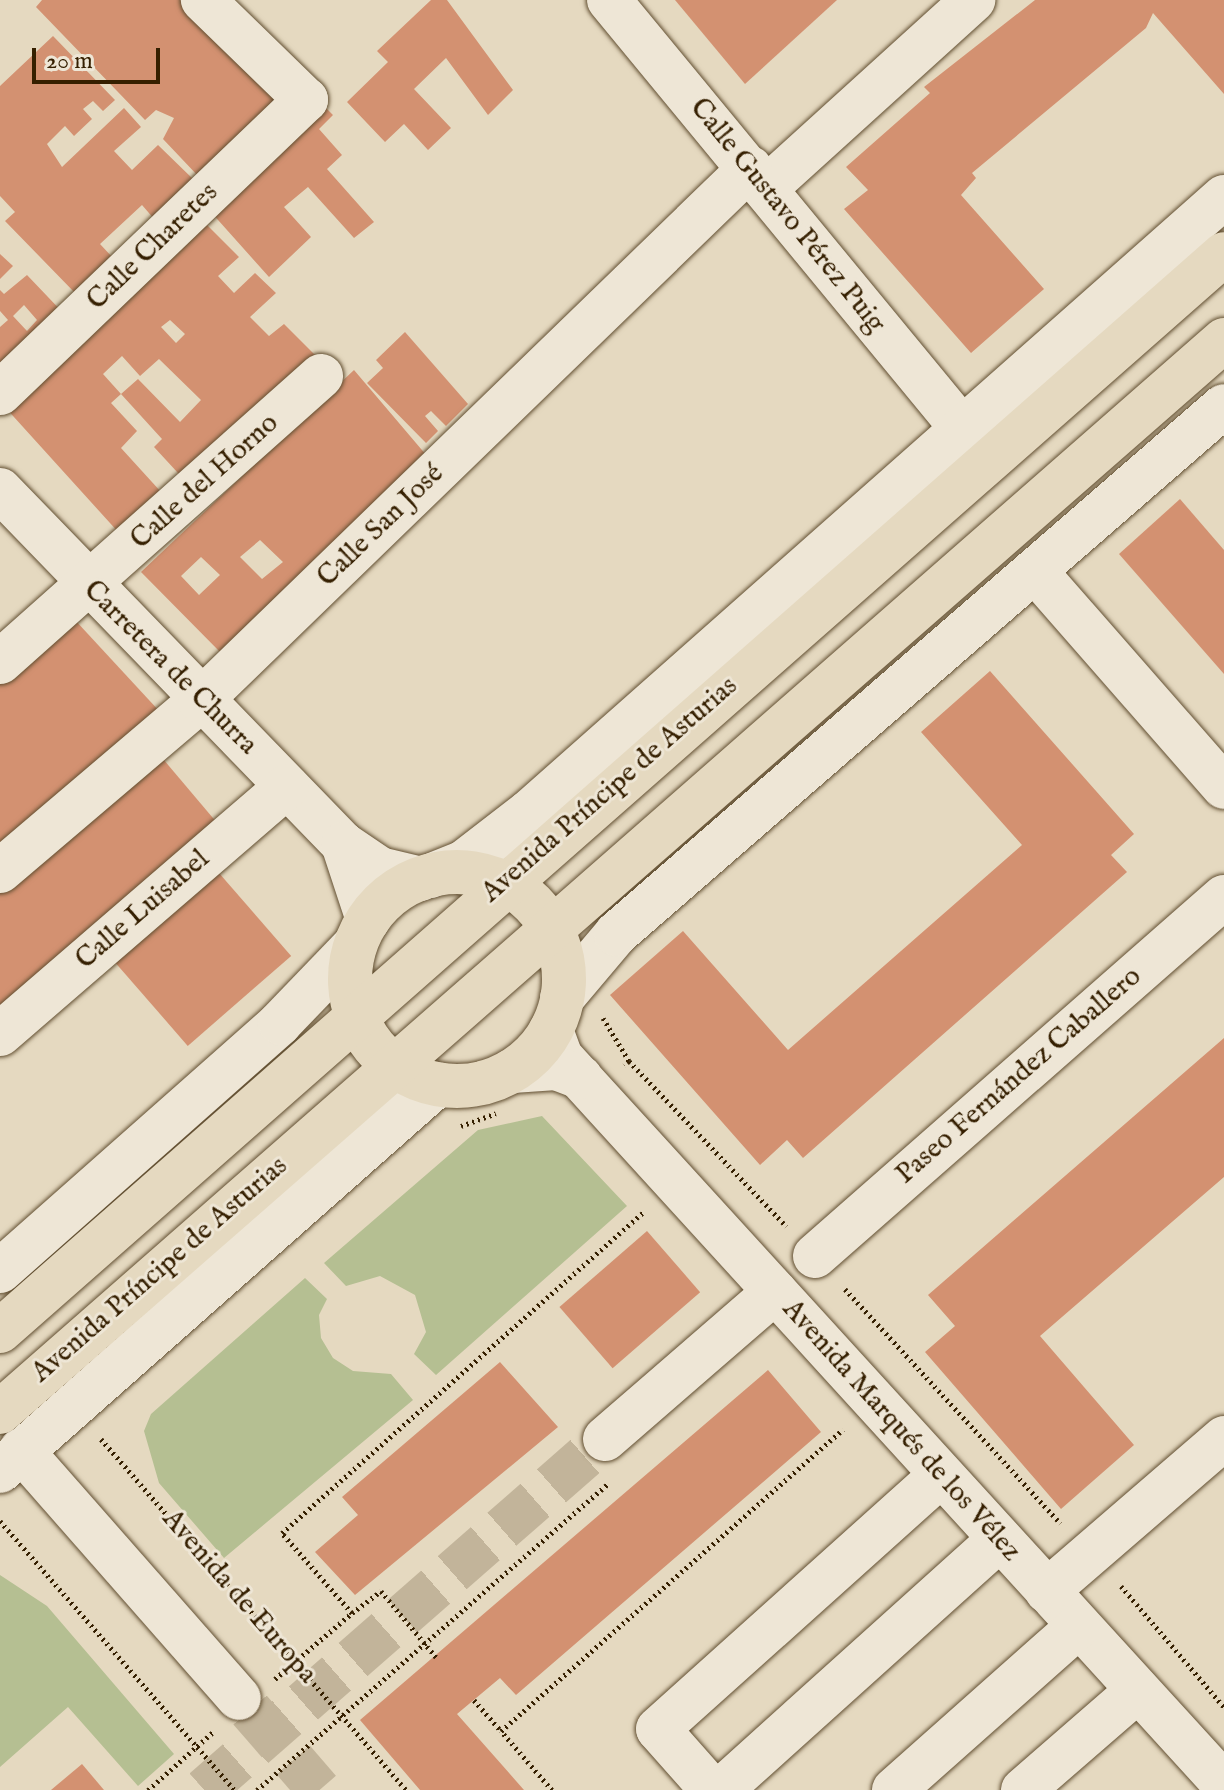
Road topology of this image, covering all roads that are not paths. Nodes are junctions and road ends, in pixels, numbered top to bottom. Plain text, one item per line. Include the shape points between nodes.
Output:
1 (203, 0) edge
2 (973, 0) edge
3 (613, 1) edge
4 (758, 178) junction
5 (1224, 197) edge
6 (1224, 254) edge
7 (1224, 340) edge
8 (321, 376) dead end
9 (0, 393) edge
10 (1224, 406) edge
11 (966, 433) junction
12 (0, 490) edge
13 (1035, 571) junction
14 (90, 588) junction
15 (0, 662) edge
16 (200, 701) junction
17 (287, 786) junction
18 (1224, 787) edge
19 (343, 844) junction
20 (0, 871) edge
21 (426, 877) junction
22 (503, 883) junction
23 (1224, 897) edge
24 (552, 931) junction
25 (362, 932) junction
26 (556, 1014) junction
27 (356, 1016) junction
28 (0, 1034) edge
29 (395, 1066) junction
30 (580, 1077) junction
31 (438, 1084) junction
32 (508, 1091) junction
33 (815, 1256) road end
34 (0, 1271) edge
35 (775, 1292) junction
36 (0, 1331) edge
37 (0, 1412) edge
38 (1224, 1438) edge
39 (611, 1458) tunnel mouth
40 (10, 1461) edge
41 (941, 1475) junction
42 (1000, 1539) junction
43 (1047, 1591) junction
44 (1079, 1626) junction
45 (1138, 1690) junction
46 (239, 1698) tunnel mouth
47 (1224, 1784) edge
48 (712, 1790) edge
49 (721, 1790) edge
50 (894, 1790) edge
51 (1023, 1790) edge

1 - 9 street, Calle Charetes via 306,100
2 - 4 street, Calle San José
3 - 4 street, Calle Gustavo Pérez Puig
4 - 11 street, Calle Gustavo Pérez Puig
4 - 16 street, Calle San José
5 - 11 street
6 - 22 main road, Avenida Príncipe de Asturias
7 - 24 main road, Avenida Príncipe de Asturias
8 - 14 street, Calle del Horno
10 - 13 street
11 - 21 street via 498,839
12 - 14 street, Carretera de Churra
13 - 18 street
13 - 26 street via 616,934
14 - 15 street, Calle del Horno
14 - 16 street, Carretera de Churra
16 - 17 street, Carretera de Churra
16 - 20 street, Calle San José
17 - 19 street, Carretera de Churra
17 - 28 street, Calle Luisabel
19 - 21 street, Carretera de Churra via 380,869
19 - 25 street, Carretera de Churra
21 - 22 main road via 460,872
21 - 25 main road
22 - 24 main road
22 - 27 main road, Avenida Príncipe de Asturias
23 - 33 street, Paseo Fernández Caballero
24 - 26 main road via 564,970
24 - 29 main road, Avenida Príncipe de Asturias
25 - 27 main road via 350,980
25 - 34 street via 280,1023
26 - 30 street, Avenida Marqués de los Vélez
26 - 32 main road
27 - 29 main road
27 - 36 main road, Avenida Príncipe de Asturias
29 - 31 main road
29 - 37 main road, Avenida Príncipe de Asturias
30 - 32 street via 556,1068
30 - 35 street, Avenida Marqués de los Vélez
31 - 32 main road
31 - 40 street via 85,1420
35 - 39 street
35 - 41 street, Avenida Marqués de los Vélez
38 - 43 street
40 - 46 street
41 - 42 street, Avenida Marqués de los Vélez
41 - 48 street via 658,1729
42 - 43 street, Avenida Marqués de los Vélez
42 - 49 street
43 - 44 street, Avenida Marqués de los Vélez
44 - 45 street, Avenida Marqués de los Vélez
44 - 50 street
45 - 47 street, Avenida Marqués de los Vélez
45 - 51 street

